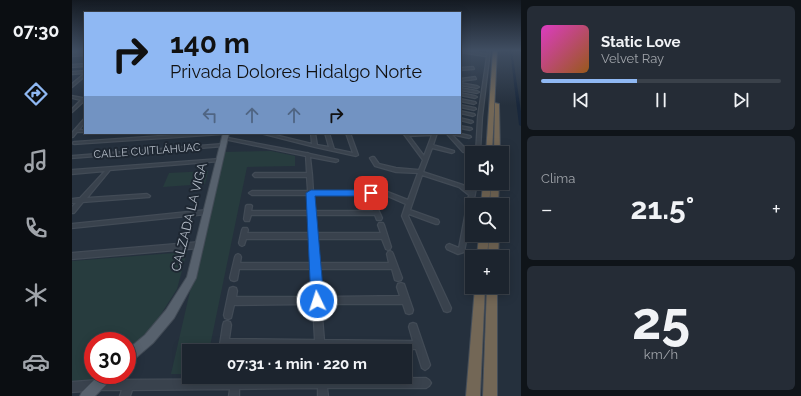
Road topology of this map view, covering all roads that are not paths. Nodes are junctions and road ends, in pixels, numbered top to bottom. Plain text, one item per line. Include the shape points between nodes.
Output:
1 (470, 68) edge
2 (485, 68) edge
3 (494, 68) edge
4 (498, 68) edge
5 (461, 69) edge
6 (466, 69) joint
7 (72, 73) edge
8 (84, 74) edge
9 (84, 75) edge
10 (475, 78) dead end
11 (461, 80) edge
12 (461, 84) edge
13 (72, 86) edge
14 (477, 87) dead end
15 (461, 89) edge
16 (477, 92) dead end
17 (461, 94) edge
18 (72, 97) edge
19 (475, 97) dead end
20 (84, 100) edge
21 (84, 100) edge
22 (461, 100) edge
23 (72, 101) edge
24 (84, 101) edge
25 (474, 103) dead end
26 (461, 106) edge
27 (474, 109) dead end
28 (72, 111) edge
29 (461, 112) edge
30 (473, 115) dead end
31 (461, 119) edge
32 (84, 121) edge
33 (471, 122) dead end
34 (461, 127) edge
35 (470, 129) dead end
36 (84, 130) edge
37 (76, 131) junction
38 (266, 134) edge
39 (313, 134) edge
40 (327, 134) edge
41 (348, 134) edge
42 (406, 134) edge
43 (435, 134) edge
44 (449, 134) edge
45 (456, 134) edge
46 (72, 136) edge
47 (224, 137) edge
48 (469, 137) dead end
49 (74, 143) dead end
50 (315, 146) junction
51 (430, 146) junction
52 (478, 146) edge
53 (489, 146) edge
54 (497, 146) edge
55 (332, 149) junction
56 (465, 149) edge
57 (452, 152) dead end
58 (308, 154) junction
59 (72, 156) edge
60 (372, 158) dead end
61 (219, 160) junction
62 (425, 160) junction
63 (336, 161) dead end
64 (109, 169) junction
65 (72, 172) edge
66 (421, 172) junction
67 (255, 175) dead end
68 (310, 175) junction
69 (465, 185) edge
70 (461, 186) junction
71 (472, 190) edge
72 (383, 192) dead end
73 (252, 193) dead end
74 (311, 193) junction
75 (371, 193) dead end
76 (472, 194) junction
77 (147, 196) dead end
78 (82, 200) junction
79 (72, 201) edge
80 (410, 203) junction
81 (72, 211) edge
82 (407, 211) junction
83 (207, 212) junction
84 (248, 213) dead end
85 (312, 213) junction
86 (377, 213) dead end
87 (436, 222) dead end
88 (381, 225) dead end
89 (72, 226) edge
90 (244, 236) dead end
91 (384, 236) junction
92 (313, 237) junction
93 (200, 245) junction
94 (449, 247) dead end
95 (72, 256) edge
96 (238, 257) dead end
97 (236, 266) junction
98 (394, 266) junction
99 (315, 267) junction
100 (234, 278) dead end
101 (398, 278) dead end
102 (401, 287) dead end
103 (233, 291) dead end
104 (480, 294) edge
105 (492, 294) edge
106 (405, 300) junction
107 (231, 301) junction
108 (317, 301) junction
109 (447, 308) dead end
110 (408, 310) dead end
111 (228, 315) dead end
112 (227, 325) dead end
113 (413, 327) dead end
114 (224, 344) edge
115 (320, 344) edge
116 (412, 345) edge
117 (419, 345) junction
118 (136, 350) edge
119 (425, 365) dead end
120 (412, 383) edge
121 (426, 383) dead end
122 (235, 384) joint
123 (322, 384) edge
124 (98, 385) junction
125 (129, 385) junction
126 (72, 387) edge
127 (86, 396) edge
128 (125, 396) edge
129 (234, 396) edge
130 (323, 396) edge
131 (474, 396) edge
132 (490, 396) edge

1 - 6 street
2 - 52 street
3 - 53 highway
4 - 54 highway
5 - 6 street
7 - 8 street
9 - 13 street
10 - 11 street
12 - 14 street
15 - 16 street
17 - 19 street
18 - 20 street
21 - 23 street
22 - 25 street
24 - 28 street
26 - 27 street
29 - 30 street
31 - 33 street
32 - 37 street
34 - 35 street
36 - 37 street
37 - 46 street
38 - 50 street
39 - 50 street
40 - 55 street
41 - 55 street via 356,155
42 - 62 street
43 - 51 street
44 - 56 street
45 - 48 street
47 - 49 street
47 - 58 street
47 - 59 street, CALLE CUITLÁHUAC
47 - 61 main road, CALZADA LA VIGA
50 - 55 street
51 - 57 street
51 - 62 street
58 - 63 street
58 - 68 street
60 - 66 street via 377,165
61 - 64 street
61 - 83 main road, CALZADA LA VIGA
62 - 66 street
64 - 65 street
64 - 78 street
66 - 70 street
66 - 80 street
67 - 68 street
68 - 74 street
69 - 70 street
70 - 76 street
71 - 76 street
72 - 80 street
73 - 74 street
74 - 75 street
74 - 85 street
76 - 94 street via 462,250
77 - 78 street
78 - 79 street
78 - 81 street
80 - 82 street
82 - 87 street
82 - 109 street via 405,216
83 - 89 street
83 - 93 main road, CALZADA LA VIGA
84 - 85 street
85 - 86 street
85 - 92 street
88 - 91 street
90 - 92 street
91 - 92 street
91 - 98 street
92 - 99 street
93 - 95 street
93 - 118 main road, CALZADA LA VIGA via 191,278 170,314
96 - 97 street
97 - 99 street
97 - 100 street
98 - 99 street
98 - 101 street
99 - 108 street
102 - 106 street
103 - 107 street
104 - 131 highway
105 - 132 highway
106 - 108 street
106 - 110 street
107 - 108 street
107 - 111 street
108 - 115 street
112 - 114 street
113 - 117 street
116 - 117 street
117 - 119 street
120 - 121 street
122 - 125 street
122 - 129 street
123 - 130 street
124 - 125 street
124 - 126 street
124 - 127 main road
125 - 128 street

